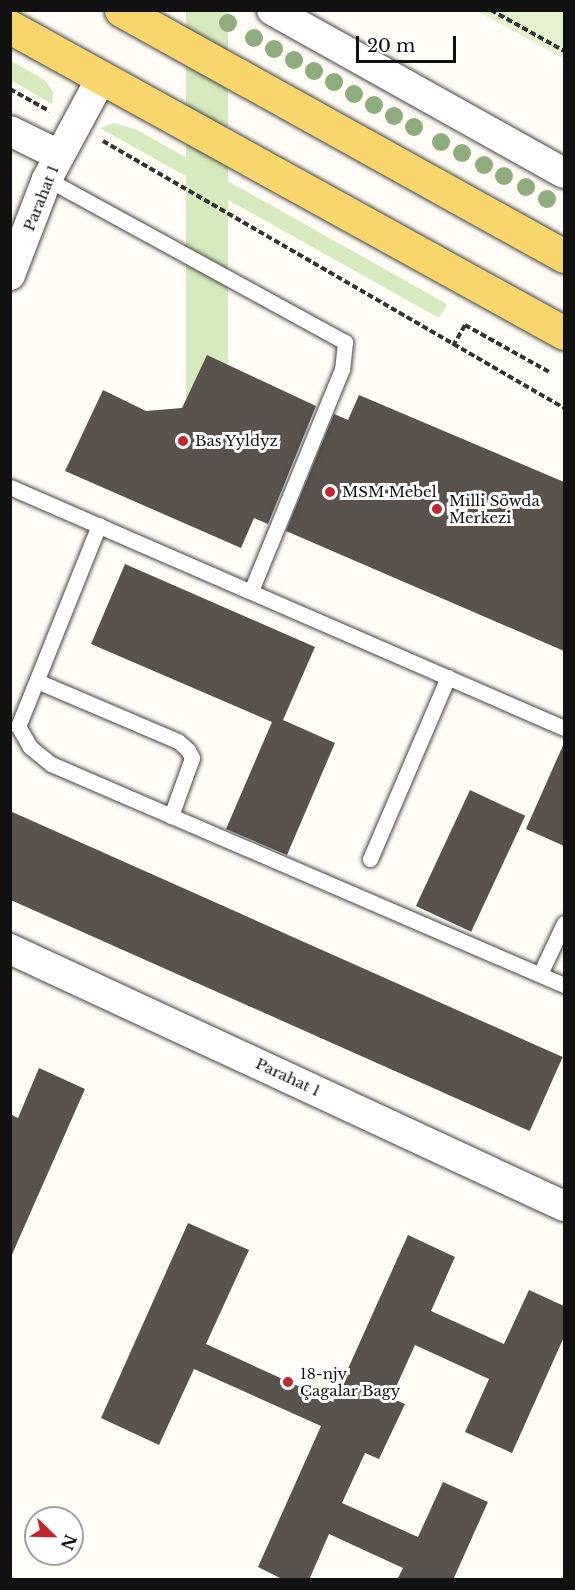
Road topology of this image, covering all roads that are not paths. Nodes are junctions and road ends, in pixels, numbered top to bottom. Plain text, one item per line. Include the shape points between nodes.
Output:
1 (122, 10) edge
2 (272, 10) edge
3 (10, 27) edge
4 (102, 77) junction
5 (10, 131) edge
6 (53, 167) junction
7 (564, 172) edge
8 (564, 256) edge
9 (10, 275) edge
10 (564, 333) edge
11 (10, 486) edge
12 (99, 525) junction
13 (251, 591) junction
14 (448, 677) junction
15 (37, 681) junction
16 (564, 728) edge
17 (171, 816) junction
18 (370, 859) dead end
19 (564, 923) edge
20 (10, 949) edge
21 (540, 974) junction
22 (564, 985) edge
23 (564, 1206) edge

1 - 8 main road
2 - 7 street
3 - 4 main road
4 - 6 street, Parahat 1
4 - 10 main road
5 - 6 street, Parahat 1
6 - 9 street, Parahat 1
6 - 13 lane via 345,342 342,369
11 - 12 lane
12 - 13 lane
12 - 15 lane
13 - 14 lane
14 - 16 lane
14 - 18 lane
15 - 17 lane via 18,726 30,747 51,764
15 - 17 lane via 178,741 188,750 192,758
17 - 21 lane
19 - 21 lane
20 - 23 street, Parahat 1
21 - 22 lane

